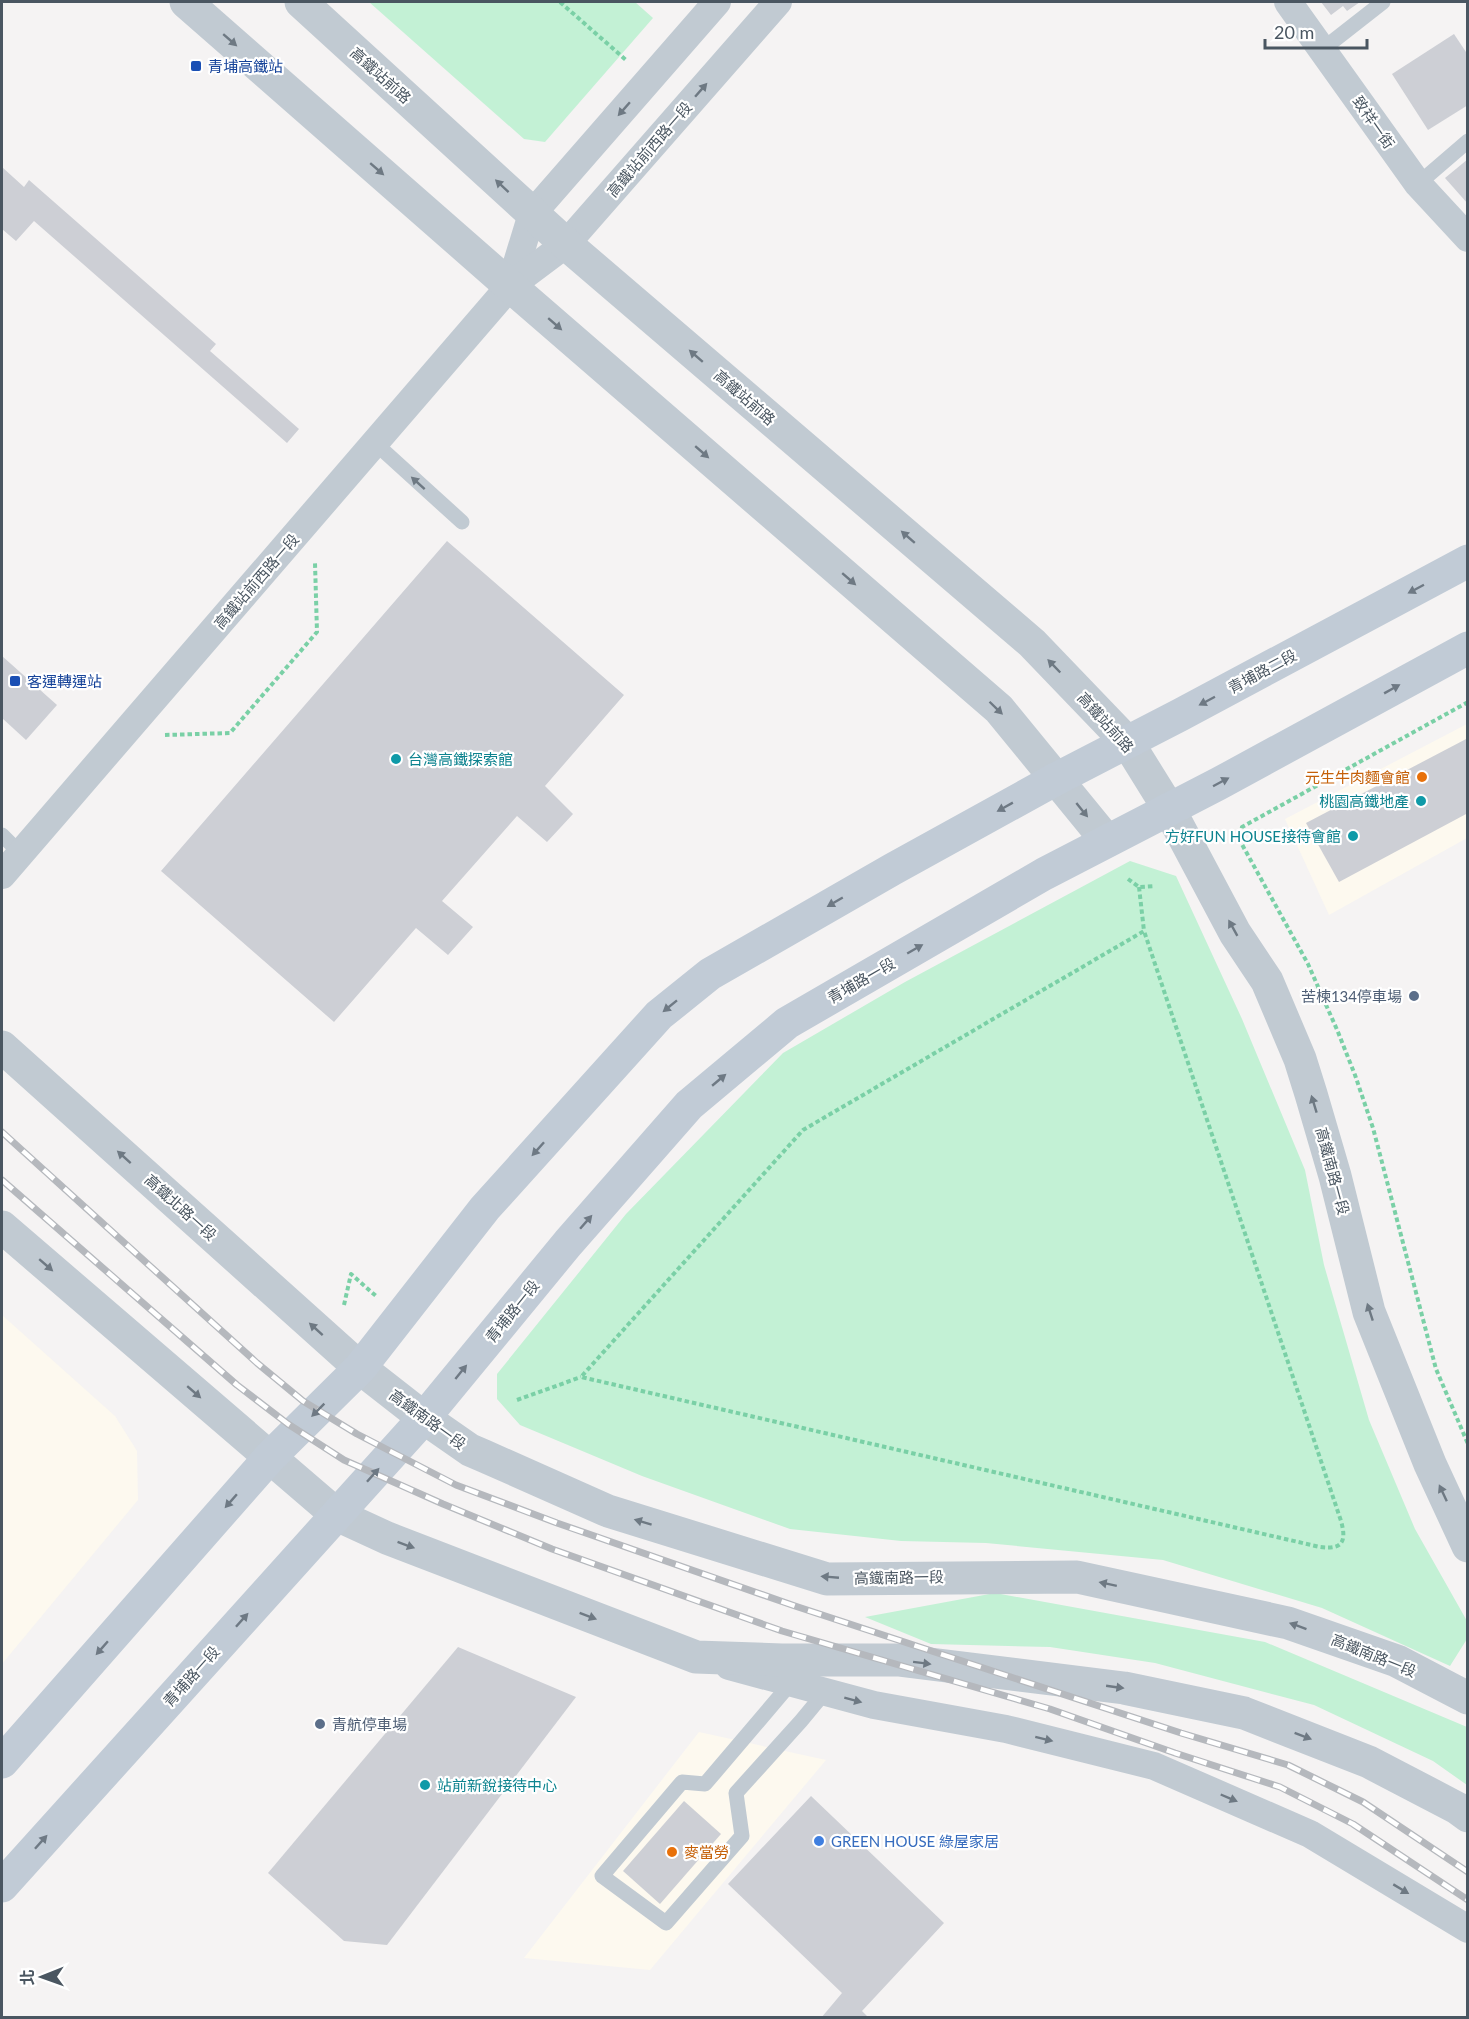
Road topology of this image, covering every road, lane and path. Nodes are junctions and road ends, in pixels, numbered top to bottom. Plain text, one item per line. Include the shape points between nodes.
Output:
1 (186, 2) edge
2 (301, 2) edge
3 (560, 2) edge
4 (717, 2) edge
5 (778, 2) edge
6 (1288, 2) edge
7 (1383, 2) edge
8 (1323, 49) junction
9 (627, 60) dead end
10 (1467, 141) edge
11 (1418, 184) junction
12 (532, 214) junction
13 (1467, 238) edge
14 (566, 244) junction
15 (510, 286) junction
16 (375, 443) junction
17 (462, 522) dead end
18 (315, 554) dead end
19 (1467, 561) edge
20 (1467, 648) edge
21 (1467, 702) edge
22 (163, 735) dead end
23 (1128, 742) junction
24 (1056, 779) junction
25 (1169, 809) junction
26 (1107, 841) junction
27 (11, 845) edge
28 (2, 875) edge
29 (1128, 879) dead end
30 (1155, 886) dead end
31 (1138, 887) junction
32 (1144, 931) junction
33 (2, 1047) edge
34 (2, 1227) edge
35 (382, 1301) dead end
36 (344, 1305) dead end
37 (360, 1368) junction
38 (581, 1377) junction
39 (517, 1400) dead end
40 (424, 1418) junction
41 (1467, 1444) edge
42 (270, 1457) junction
43 (337, 1515) junction
44 (1467, 1546) edge
45 (696, 1657) junction
46 (791, 1683) junction
47 (825, 1692) junction
48 (1467, 1698) edge
49 (2, 1762) edge
50 (1467, 1816) edge
51 (2, 1886) edge
52 (1467, 1929) edge

1 -> 15 street
12 -> 2 street, 高鐵站前路
3 - 9 path
4 -> 12 street, 高鐵站前西路一段
14 -> 5 street, 高鐵站前西路一段
6 - 8 street, 致祥一街
7 - 8 lane
8 - 11 street, 致祥一街
10 - 11 lane
11 - 13 street, 致祥一街
12 - 14 street, 高鐵站前路
12 - 15 street, 高鐵站前西路一段
14 - 15 street, 高鐵站前西路一段
23 -> 14 street, 高鐵站前路 via 1032,643
15 - 16 street, 高鐵站前西路一段
15 -> 24 street via 999,709
17 -> 16 lane
16 - 27 street, 高鐵站前西路一段
18 - 22 path via 317,632 230,734
19 -> 23 main road, 青埔路二段
25 -> 20 main road
21 - 41 path via 1242,827 1239,839 1308,964 1355,1075 1436,1369
23 - 24 main road, 青埔路二段
23 - 25 street, 高鐵站前路
24 -> 26 street
24 -> 37 main road via 710,974 659,1015 485,1208
25 - 26 main road
44 -> 25 street, 高鐵南路一段 via 1369,1312 1300,1059 1268,981 1235,933
40 -> 26 main road, 青埔路一段 via 568,1243 689,1105 787,1023
27 - 28 street, 高鐵站前西路一段
29 - 31 path
30 - 31 path
31 - 32 path
32 - 38 path via 803,1130
32 - 38 path via 1341,1521 1345,1535 1342,1543 1333,1549 1320,1547
37 -> 33 street, 高鐵北路一段
34 -> 42 street
35 - 36 path via 351,1274
37 - 40 street, 高鐵南路一段
37 -> 42 main road
38 - 39 path
43 -> 40 main road, 青埔路一段
48 -> 40 street, 高鐵南路一段 via 1397,1661 1288,1623 1077,1577 826,1579 608,1511 470,1450
42 - 43 street
42 -> 49 main road
43 -> 45 street
51 -> 43 main road, 青埔路一段
45 - 46 street
45 -> 50 street via 898,1660 1124,1688 1244,1713 1369,1762
46 - 47 street
46 - 47 lane via 705,1784 682,1782 602,1876 666,1923 742,1836 736,1792
47 -> 52 street via 1006,1729 1154,1766 1310,1834

